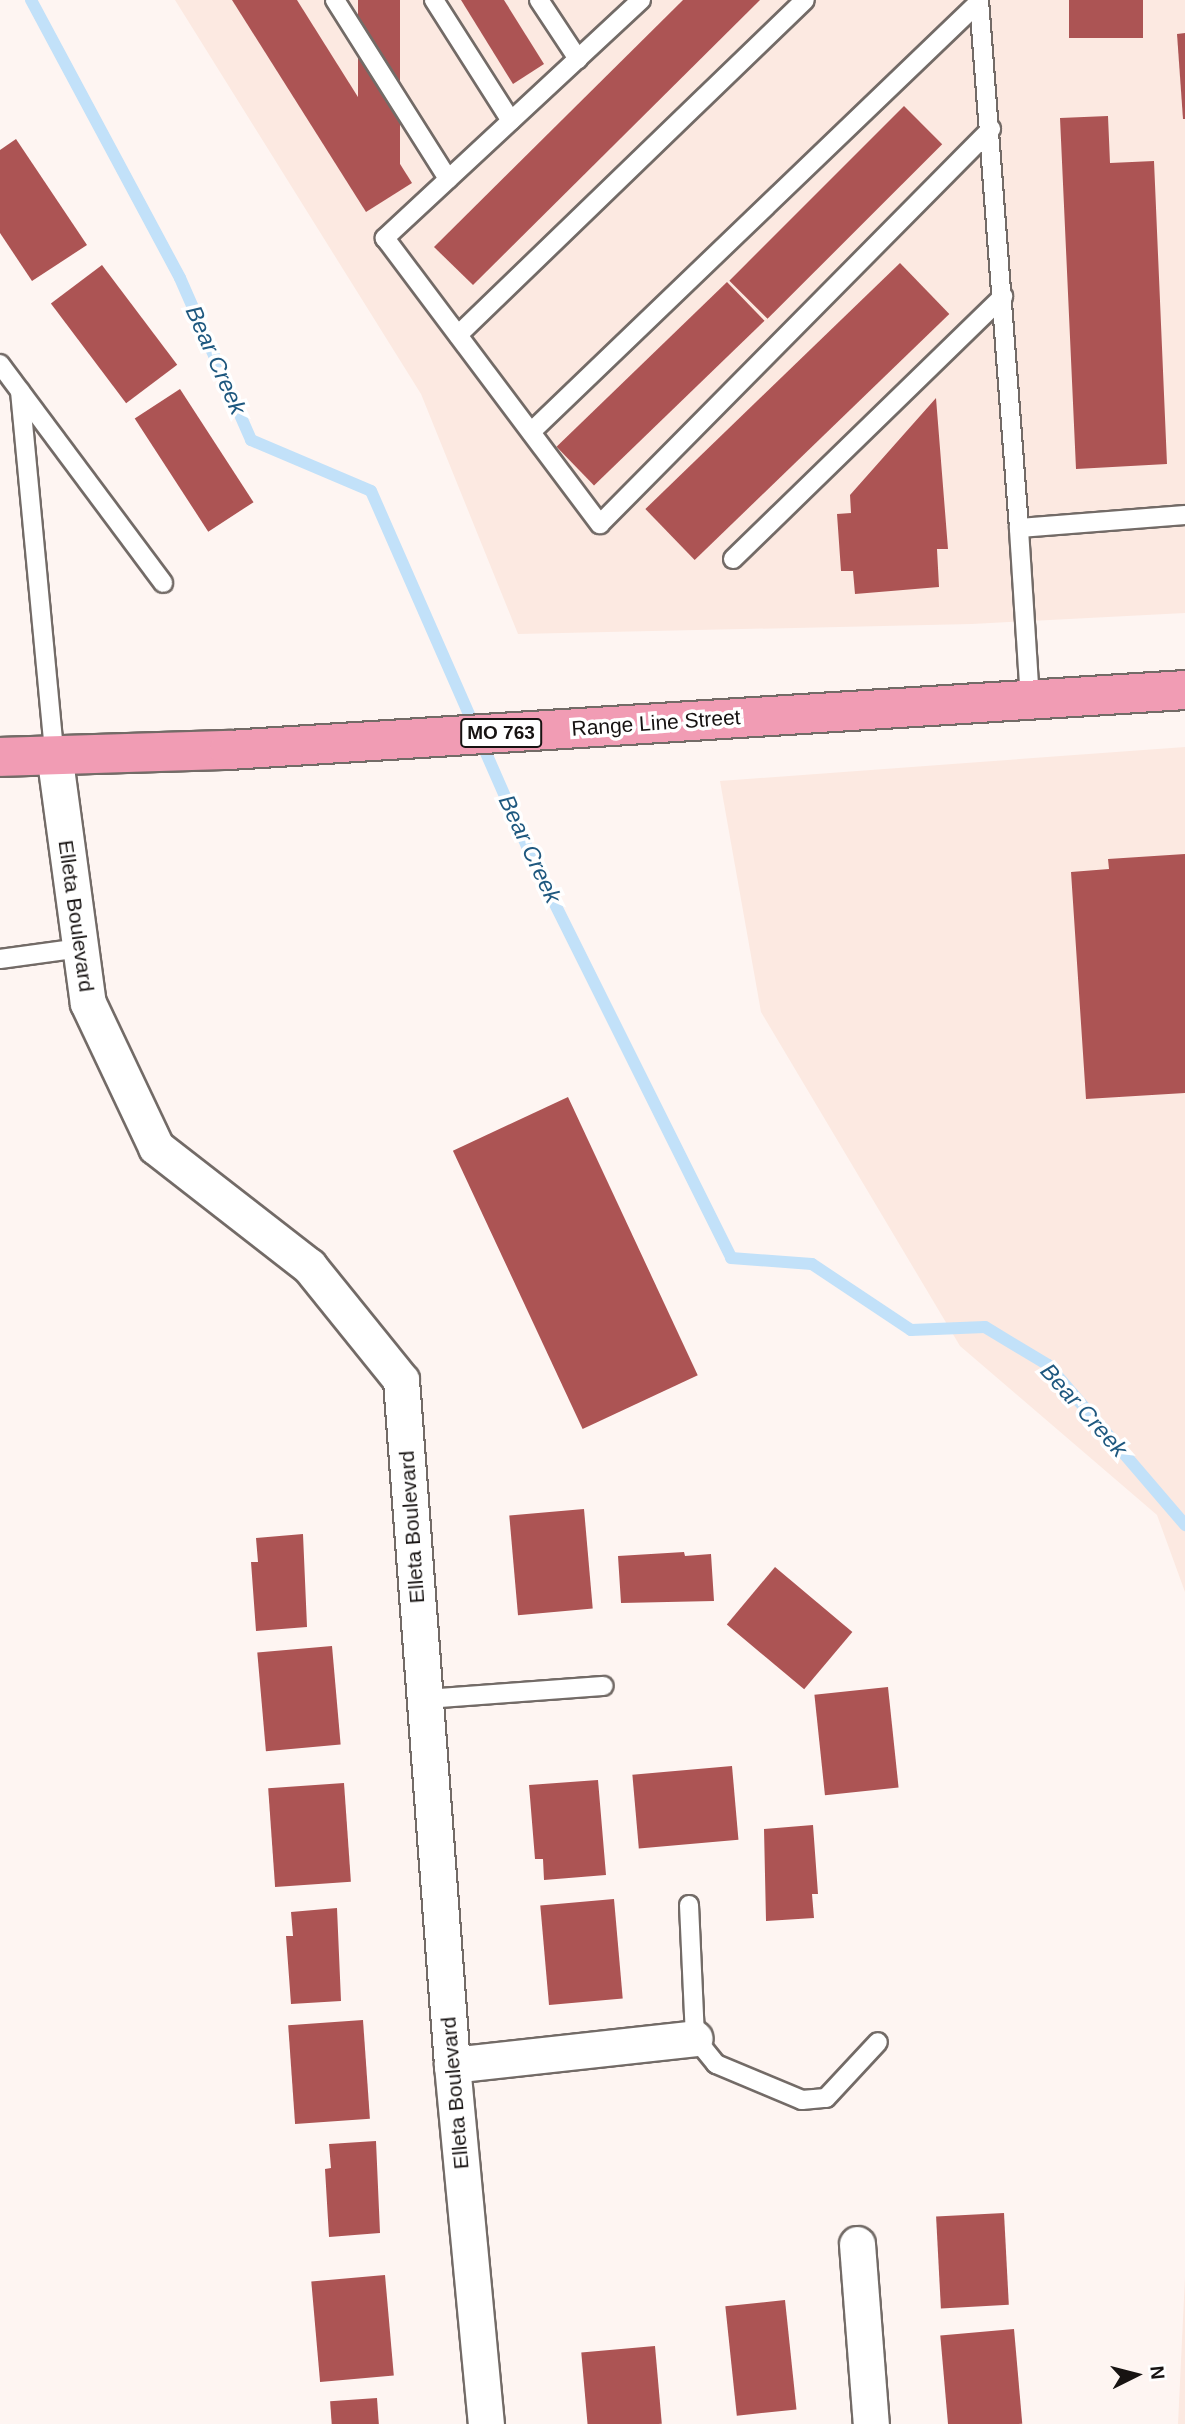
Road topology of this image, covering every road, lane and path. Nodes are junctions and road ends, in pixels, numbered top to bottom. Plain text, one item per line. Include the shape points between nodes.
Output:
1 (335, 0) edge
2 (434, 0) edge
3 (539, 0) edge
4 (641, 0) edge
5 (805, 0) edge
6 (979, 1) edge
7 (578, 59) junction
8 (511, 121) junction
9 (991, 130) junction
10 (448, 179) junction
11 (1003, 296) junction
12 (458, 335) junction
13 (0, 364) edge
14 (20, 391) junction
15 (531, 432) junction
16 (1185, 515) edge
17 (1019, 528) junction
18 (733, 559) dead end
19 (163, 583) dead end
20 (1185, 690) edge
21 (1030, 700) junction
22 (54, 753) junction
23 (0, 757) edge
24 (80, 948) junction
25 (0, 960) edge
26 (604, 1686) dead end
27 (425, 1699) junction
28 (689, 1905) dead end
29 (695, 2038) junction
30 (878, 2042) dead end
31 (452, 2065) junction
32 (857, 2244) dead end
33 (486, 2424) edge
34 (871, 2424) edge

1 - 10 lane
2 - 8 lane
3 - 7 lane
4 - 7 lane
5 - 12 lane
6 - 9 lane
6 - 15 lane
7 - 8 lane
8 - 10 lane
9 - 11 lane
9 - 15 lane via 600,524
10 - 12 lane via 385,238
11 - 17 lane
11 - 18 lane
12 - 15 lane
13 - 14 lane
14 - 19 lane
14 - 22 lane
16 - 17 lane
17 - 21 lane
20 - 21 main road, Range Line Street / MO 763
21 - 22 main road, Range Line Street / MO 763 via 229,750
22 - 23 main road, Range Line Street / MO 763
22 - 24 street, Elleta Boulevard
24 - 25 lane
24 - 27 street, Elleta Boulevard via 88,1003 156,1147 309,1266 401,1380
26 - 27 lane
27 - 31 street, Elleta Boulevard
28 - 29 lane
29 - 30 lane via 716,2064 802,2101 826,2098
29 - 31 street
31 - 33 street, Elleta Boulevard
32 - 34 street

